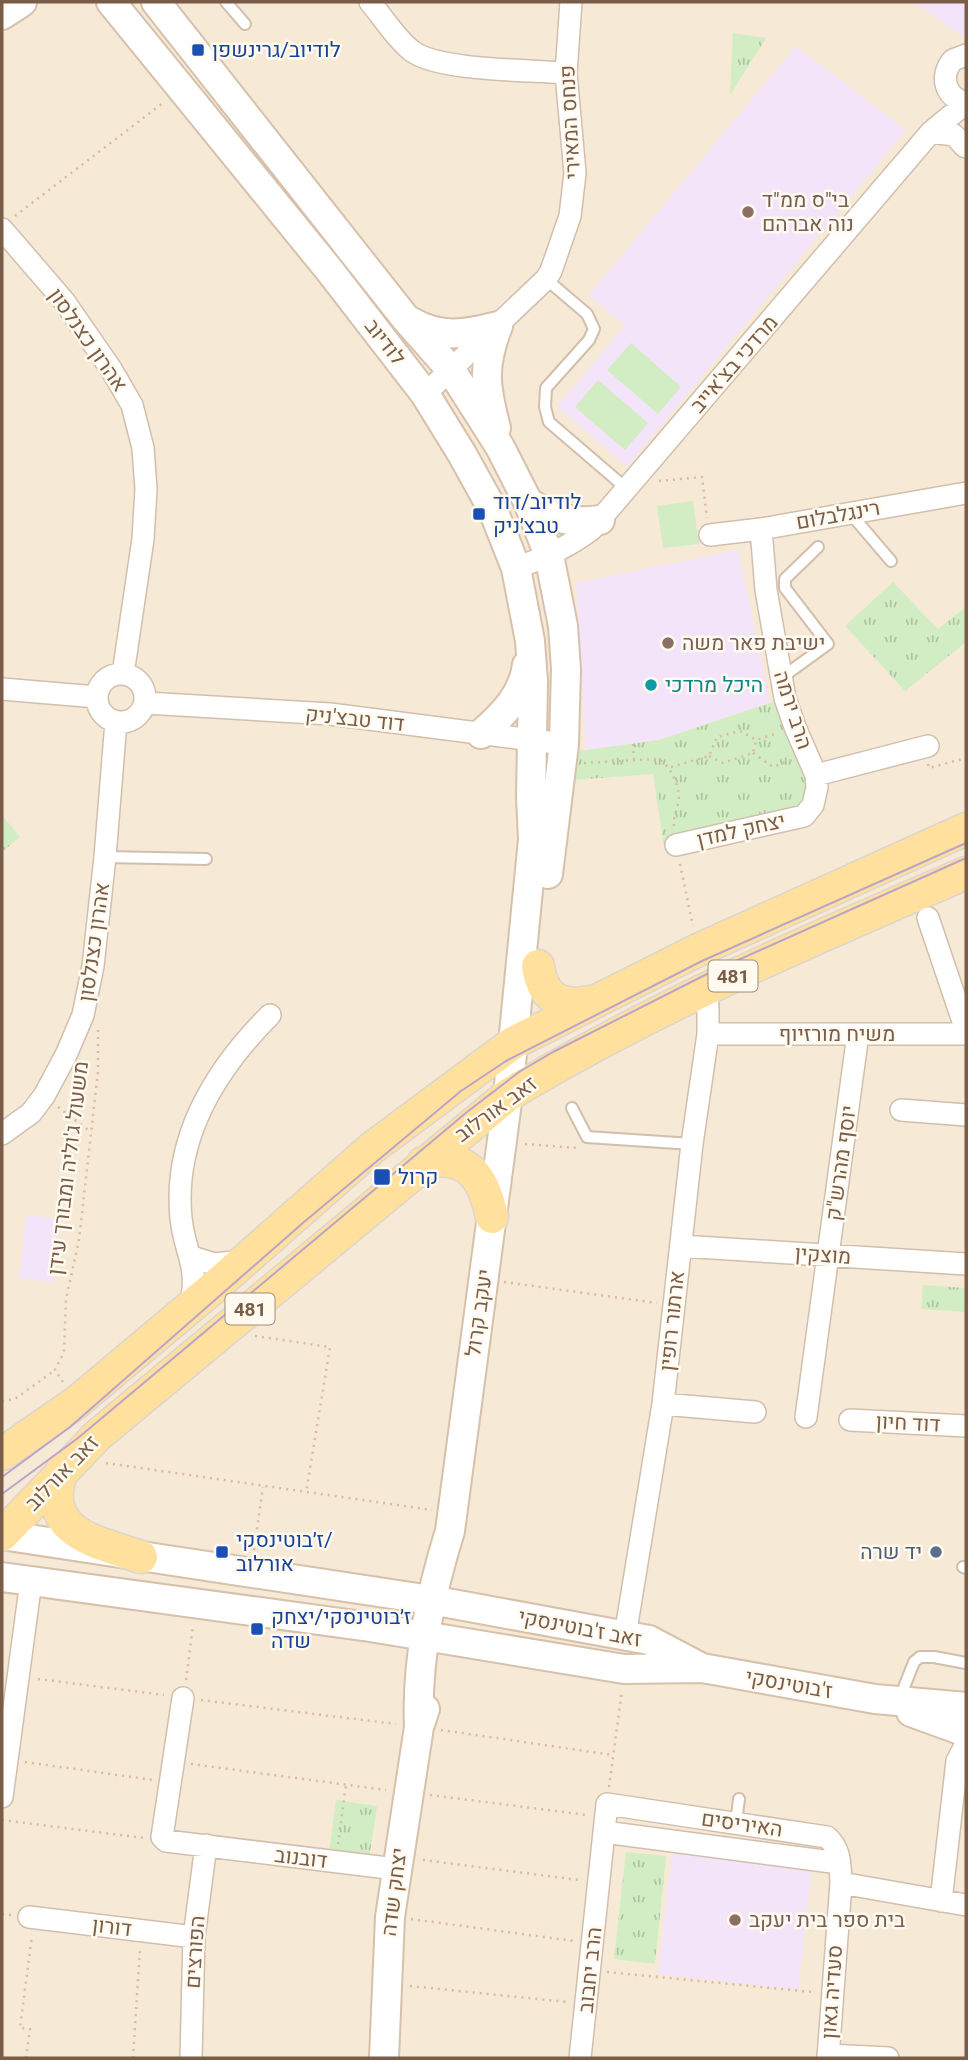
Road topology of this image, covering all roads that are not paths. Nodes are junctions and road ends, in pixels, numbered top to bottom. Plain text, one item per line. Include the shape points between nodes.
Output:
1 (22, 2) edge
2 (111, 2) edge
3 (156, 2) edge
4 (226, 2) edge
5 (370, 2) edge
6 (571, 2) edge
7 (2, 15) edge
8 (245, 24) dead end
9 (966, 55) edge
10 (566, 73) junction
11 (947, 89) junction
12 (966, 103) edge
13 (932, 132) junction
14 (966, 141) edge
15 (965, 147) edge
16 (966, 167) edge
17 (7, 224) edge
18 (546, 279) junction
19 (406, 319) junction
20 (498, 326) junction
21 (450, 370) junction
22 (425, 394) junction
23 (500, 447) junction
24 (629, 486) junction
25 (966, 493) edge
26 (528, 502) junction
27 (850, 513) junction
28 (600, 520) junction
29 (761, 529) junction
30 (710, 535) road end
31 (818, 547) dead end
32 (550, 555) junction
33 (891, 561) dead end
34 (516, 568) junction
35 (775, 589) junction
36 (530, 641) junction
37 (123, 674) junction
38 (781, 678) junction
39 (2, 689) edge
40 (97, 697) junction
41 (146, 703) junction
42 (116, 722) junction
43 (481, 734) junction
44 (533, 741) junction
45 (928, 746) dead end
46 (563, 755) junction
47 (816, 775) junction
48 (966, 829) edge
49 (676, 845) road end
50 (105, 857) junction
51 (206, 859) dead end
52 (966, 873) edge
53 (928, 918) dead end
54 (538, 966) junction
55 (606, 997) junction
56 (708, 1006) dead end
57 (270, 1015) dead end
58 (966, 1032) edge
59 (708, 1034) junction
60 (858, 1034) junction
61 (522, 1038) junction
62 (508, 1096) junction
63 (572, 1108) dead end
64 (901, 1110) dead end
65 (966, 1115) edge
66 (2, 1134) edge
67 (692, 1144) junction
68 (423, 1163) junction
69 (492, 1217) junction
70 (681, 1245) junction
71 (828, 1255) junction
72 (192, 1257) junction
73 (244, 1261) junction
74 (966, 1264) edge
75 (190, 1307) junction
76 (663, 1404) junction
77 (755, 1412) dead end
78 (806, 1417) dead end
79 (850, 1420) dead end
80 (966, 1426) edge
81 (2, 1454) edge
82 (68, 1464) junction
83 (2, 1535) edge
84 (128, 1555) junction
85 (2, 1577) edge
86 (31, 1581) junction
87 (440, 1602) junction
88 (370, 1627) junction
89 (625, 1636) junction
90 (434, 1637) junction
91 (966, 1663) edge
92 (702, 1668) junction
93 (419, 1681) junction
94 (183, 1698) road end
95 (887, 1700) junction
96 (966, 1707) edge
97 (419, 1727) junction
98 (966, 1732) edge
99 (966, 1744) edge
100 (2, 1797) edge
101 (739, 1799) dead end
102 (606, 1818) junction
103 (736, 1823) junction
104 (205, 1845) junction
105 (404, 1864) junction
106 (840, 1873) junction
107 (941, 1901) junction
108 (966, 1905) edge
109 (32, 1917) road end
110 (194, 1937) junction
111 (828, 2056) edge
112 (191, 2058) edge
113 (384, 2058) edge
114 (580, 2058) edge
115 (888, 2058) edge

1 - 7 main road
2 - 22 main road, לודיוב
3 - 19 main road, לודיוב
4 - 8 lane
5 - 10 street via 411,50 429,61
6 - 10 street, פנחס המאירי
9 - 11 street via 949,65
10 - 18 street, פנחס המאירי via 575,173 570,216
11 - 12 street
11 - 13 street
12 - 13 street
13 - 15 street via 954,135
13 - 24 street, מרדכי בצ'אייב
14 - 15 street
15 - 16 street
17 - 37 street, אהרון כצנלסון via 132,405 143,448 146,489
18 - 20 street
18 - 24 lane via 587,314 594,329 546,388 548,422
19 - 20 main road via 430,331 454,335
19 - 21 main road, לודיוב
20 - 21 street
20 - 23 main road via 485,377
21 - 22 street
21 - 23 main road, לודיוב
22 - 34 main road, לודיוב via 493,510
23 - 26 main road, לודיוב
24 - 28 street, מרדכי בצ'אייב
25 - 27 street, רינגלבלום
26 - 28 main road via 560,519 578,523
26 - 32 main road, לודיוב
27 - 29 street, רינגלבלום
27 - 33 lane
28 - 32 street, מרדכי בצ'אייב via 575,542
29 - 30 street, רינגלבלום
29 - 35 street, הרב ירמה
31 - 35 lane
32 - 34 street, מרדכי בצ'אייב
32 - 46 main road, לודיוב via 564,626
34 - 36 main road, לודיוב
35 - 38 street, הרב ירמה
35 - 38 lane via 828,644
36 - 43 main road via 518,694
36 - 44 main road, לודיוב
37 - 40 street via 105,680
37 - 41 street via 144,687
38 - 47 street, הרב ירמה
39 - 40 street
40 - 42 street via 101,712
41 - 42 street via 138,716
41 - 43 street, דוד טבצ'ניק via 330,714
42 - 50 street, אהרון כצנלסון
43 - 44 street, דוד טבצ'ניק
44 - 46 street, דוד טבצ'ניק
44 - 61 main road, יעקב קרול via 533,839
45 - 47 street, הרב ירמה
46 - 54 main road, יעקב קרול
47 - 49 street, יצחק למדן via 814,805 804,816
48 - 55 main road, זאב אורלוב / 481 via 698,950
50 - 51 lane
50 - 66 street, אהרון כצנלסון via 83,1015 44,1096 31,1113
52 - 62 main road, זאב אורלוב / 481 via 703,989
53 - 58 street
54 - 55 main road via 542,985 558,1000 576,1004
54 - 61 main road, יעקב קרול
55 - 61 main road, זאב אורלוב / 481
56 - 59 street, ארתור רופין
57 - 72 street via 222,1069 189,1139 180,1175 186,1244
58 - 60 street, משיח מורזיוף
59 - 60 street, משיח מורזיוף
59 - 67 street, ארתור רופין
60 - 71 street, יוסף מהרש"ק
61 - 62 main road, יעקב קרול via 520,1072
61 - 73 main road, זאב אורלוב / 481 via 372,1148
62 - 68 main road, זאב אורלוב / 481
62 - 69 main road, יעקב קרול
63 - 67 lane via 587,1137
64 - 65 street
67 - 70 street, ארתור רופין
68 - 69 main road via 457,1162 477,1175
68 - 82 main road, זאב אורלוב / 481
69 - 87 main road, יעקב קרול
70 - 71 street, מוצקין
70 - 76 street, ארתור רופין
71 - 74 street, מוצקין
71 - 78 street, יוסף מהרש"ק
72 - 73 street via 214,1264
72 - 75 street via 195,1274
73 - 75 main road, זאב אורלוב / 481
75 - 81 main road, זאב אורלוב / 481 via 77,1402
76 - 77 street
76 - 89 street, ארתור רופין
79 - 80 street, דוד חיון
82 - 83 main road, זאב אורלוב / 481
82 - 84 main road via 55,1502 62,1520
83 - 84 main road, זאב ז'בוטינסקי
84 - 86 main road via 87,1551 62,1555 43,1564
84 - 87 main road, זאב ז'בוטינסקי
85 - 86 main road, זאב ז'בוטינסקי
86 - 88 main road, זאב ז'בוטינסקי
86 - 100 street
87 - 89 main road, זאב ז'בוטינסקי
87 - 90 main road, יצחק שדה
88 - 90 main road, זאב ז'בוטינסקי
88 - 93 main road via 397,1643
89 - 92 main road, זאב ז'בוטינסקי via 649,1640
90 - 92 main road, זאב ז'בוטינסקי via 624,1669
90 - 93 main road, יצחק שדה
90 - 97 main road, יצחק שדה via 432,1689
91 - 95 lane via 920,1657
92 - 95 main road, ז'בוטינסקי
93 - 97 main road, יצחק שדה
94 - 104 street, דובנוב via 162,1837
95 - 96 main road
95 - 98 main road
97 - 105 main road, יצחק שדה via 408,1793
99 - 107 street via 957,1761
101 - 103 lane
102 - 103 street, האיריסים
102 - 106 street
102 - 114 street, הרב יחבוב
103 - 106 street, האיריסים via 827,1837 835,1844
104 - 105 street, דובנוב via 336,1862
104 - 110 street, הפורצים
105 - 113 main road, יצחק שדה via 390,1917
106 - 107 street
106 - 111 street, סעדיה גאון
107 - 108 street
109 - 110 street, דורון
110 - 112 street, הפורצים
111 - 115 street

